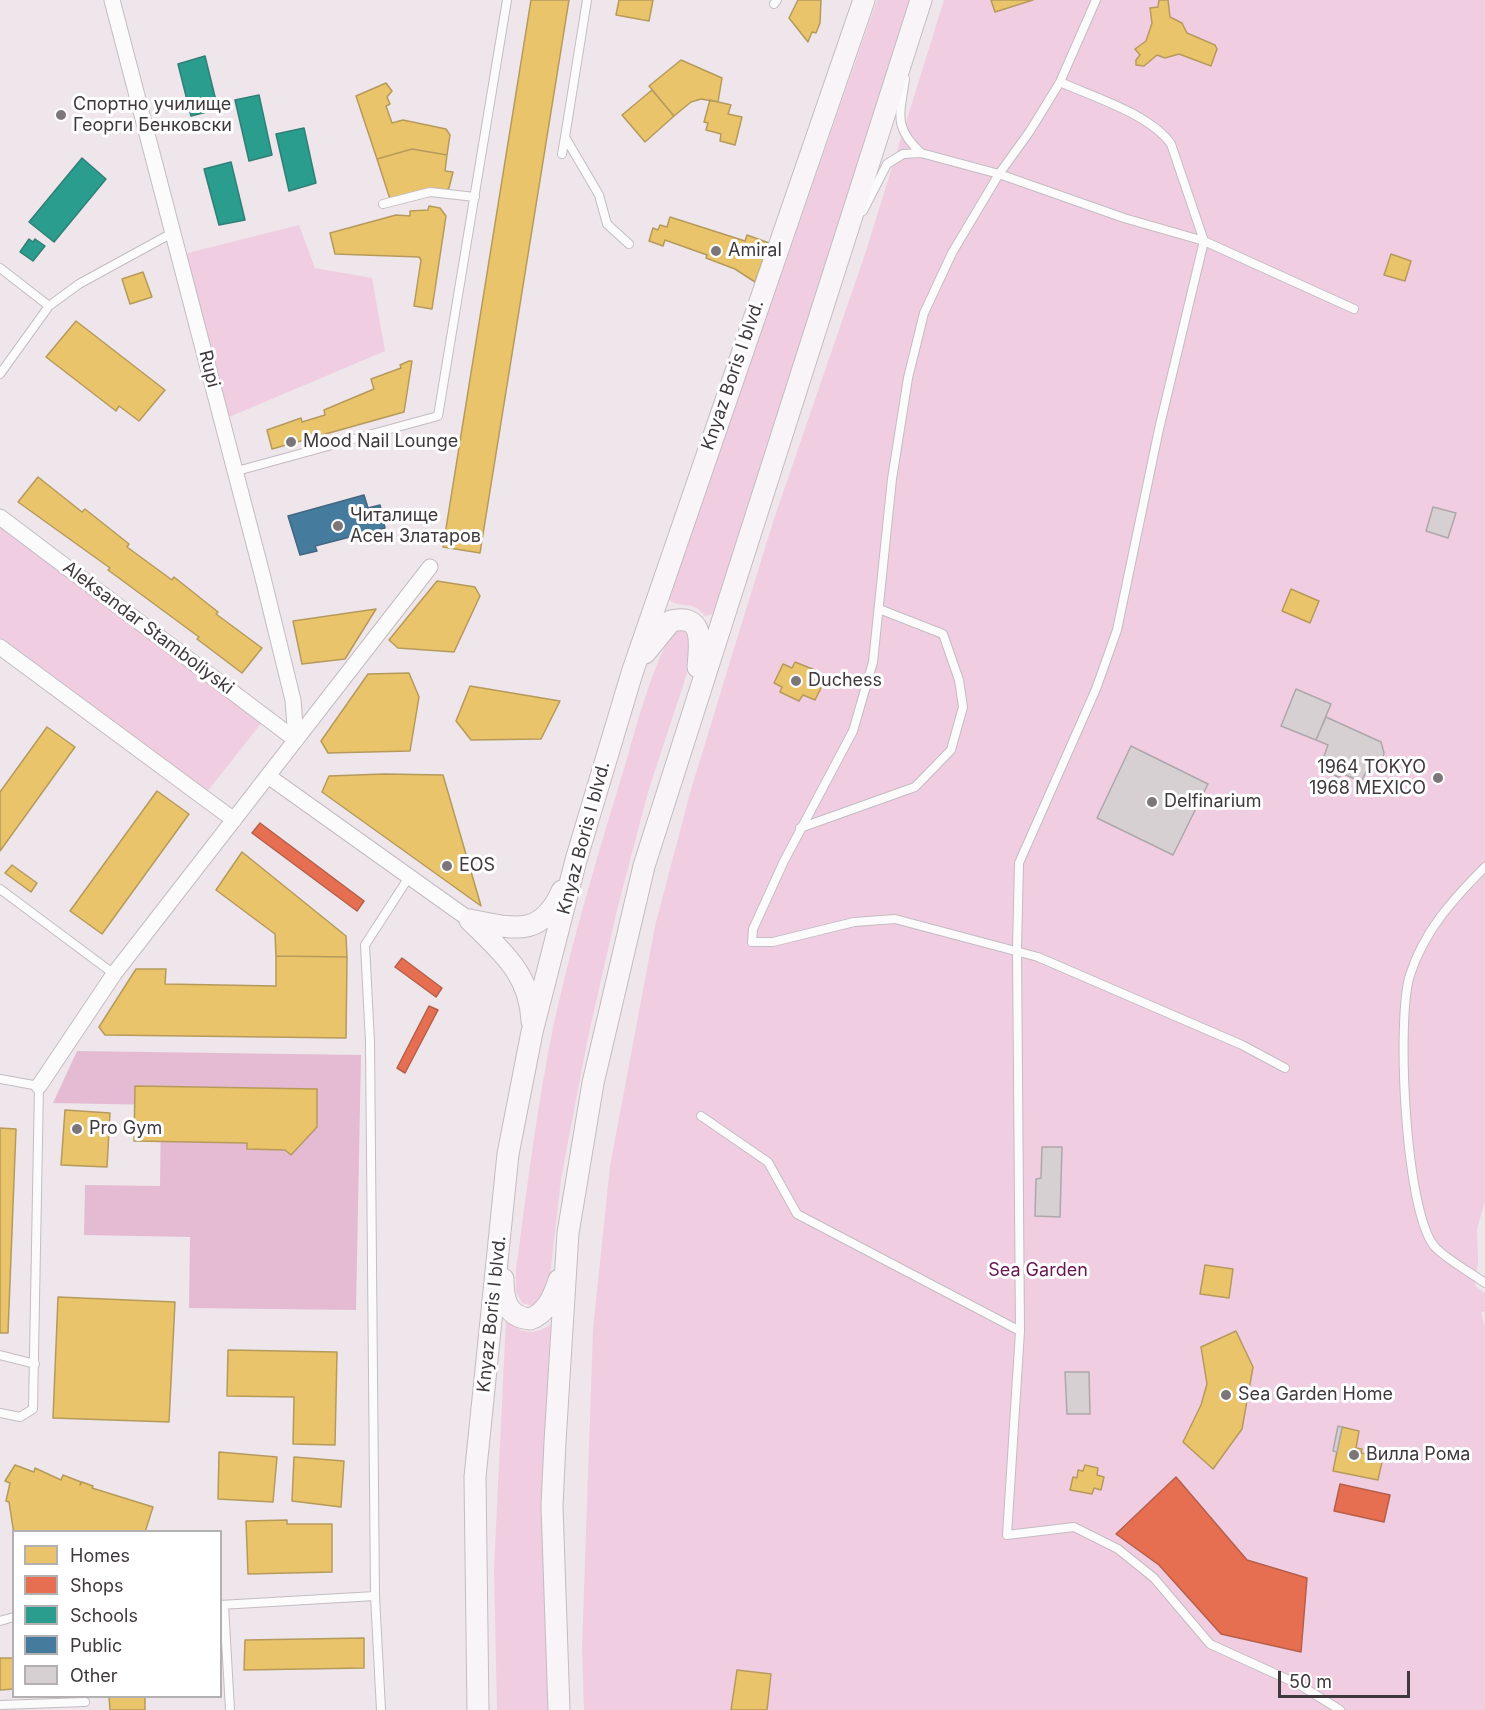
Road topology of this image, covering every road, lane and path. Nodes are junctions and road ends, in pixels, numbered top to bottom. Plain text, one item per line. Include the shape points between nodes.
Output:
1 (112, 0) edge
2 (507, 0) edge
3 (587, 0) edge
4 (864, 0) edge
5 (921, 0) edge
6 (1096, 0) edge
7 (914, 23) junction
8 (1060, 82) junction
9 (565, 137) junction
10 (921, 153) junction
11 (562, 154) dead end
12 (999, 174) junction
13 (475, 197) junction
14 (383, 204) dead end
15 (174, 232) junction
16 (1204, 241) junction
17 (629, 244) dead end
18 (0, 268) edge
19 (831, 282) junction
20 (49, 306) junction
21 (1354, 309) dead end
22 (0, 374) edge
23 (237, 471) junction
24 (0, 518) edge
25 (430, 567) dead end
26 (879, 609) junction
27 (0, 647) edge
28 (632, 673) junction
29 (696, 697) junction
30 (296, 740) junction
31 (268, 776) junction
32 (234, 820) junction
33 (800, 828) junction
34 (576, 860) junction
35 (1485, 867) edge
36 (409, 877) junction
37 (0, 889) edge
38 (470, 920) junction
39 (1017, 949) junction
40 (114, 974) junction
41 (532, 1032) junction
42 (1285, 1068) dead end
43 (0, 1079) edge
44 (39, 1086) junction
45 (700, 1116) dead end
46 (502, 1222) junction
47 (568, 1233) junction
48 (1485, 1282) edge
49 (1020, 1331) junction
50 (0, 1355) edge
51 (35, 1364) junction
52 (0, 1413) edge
53 (375, 1596) junction
54 (222, 1605) edge
55 (86, 1703) edge
56 (0, 1705) edge
57 (230, 1710) edge
58 (381, 1710) edge
59 (478, 1710) edge
60 (560, 1710) edge
61 (1340, 1710) edge

1 - 15 street, Rupi
2 - 13 lane
3 - 9 lane
4 - 28 main road, Knyaz Boris I blvd.
5 - 7 main road
6 - 8 lane
7 - 10 lane via 899,122 904,136
7 - 19 main road
8 - 12 lane
8 - 16 lane via 1143,119 1166,136
9 - 11 lane
9 - 17 lane via 598,195 607,225
10 - 12 lane
10 - 19 lane via 903,154 887,164
12 - 16 lane
12 - 26 lane via 952,253 924,313 908,378 892,479
13 - 14 lane via 430,192
13 - 23 lane via 438,416
15 - 20 lane via 79,284
15 - 23 street, Rupi
16 - 21 lane
16 - 39 lane via 1117,630 1096,689 1018,863
18 - 20 lane
19 - 29 main road
20 - 22 lane
23 - 30 street, Rupi via 293,700
24 - 30 street, Aleksandar Stamboliyski
25 - 30 street
26 - 33 lane via 873,662 853,731
26 - 33 lane via 943,634 959,680 963,707 951,750 915,787
27 - 32 street
28 - 29 main road via 664,627 671,621 686,620 693,623 700,642
28 - 34 main road, Knyaz Boris I blvd.
29 - 47 main road via 644,866 616,979 593,1083
30 - 31 street
31 - 32 street
31 - 36 street
32 - 40 street
33 - 39 lane via 753,929 752,942 773,942 854,922 895,919
34 - 38 main road via 558,901 541,921 520,929
34 - 41 main road, Knyaz Boris I blvd.
35 - 48 lane via 1428,932 1410,976 1403,1012 1407,1127 1421,1216 1435,1248
36 - 38 street
36 - 53 lane via 365,945 370,1042
37 - 40 lane
38 - 41 main road via 510,960 523,979 531,1008
39 - 42 lane
39 - 49 lane
40 - 44 street
41 - 46 main road, Knyaz Boris I blvd. via 508,1154
43 - 44 lane
44 - 51 lane
45 - 49 lane via 768,1162 797,1214
46 - 47 main road via 503,1295 510,1310 523,1318 536,1317 550,1302
46 - 59 main road, Knyaz Boris I blvd. via 475,1477
47 - 60 main road via 552,1506
49 - 61 lane via 1007,1535 1074,1527 1118,1549 1154,1578 1210,1644 1300,1685
50 - 51 lane
51 - 52 lane via 33,1409 20,1417
53 - 54 lane
53 - 58 lane
54 - 57 lane
55 - 56 lane

